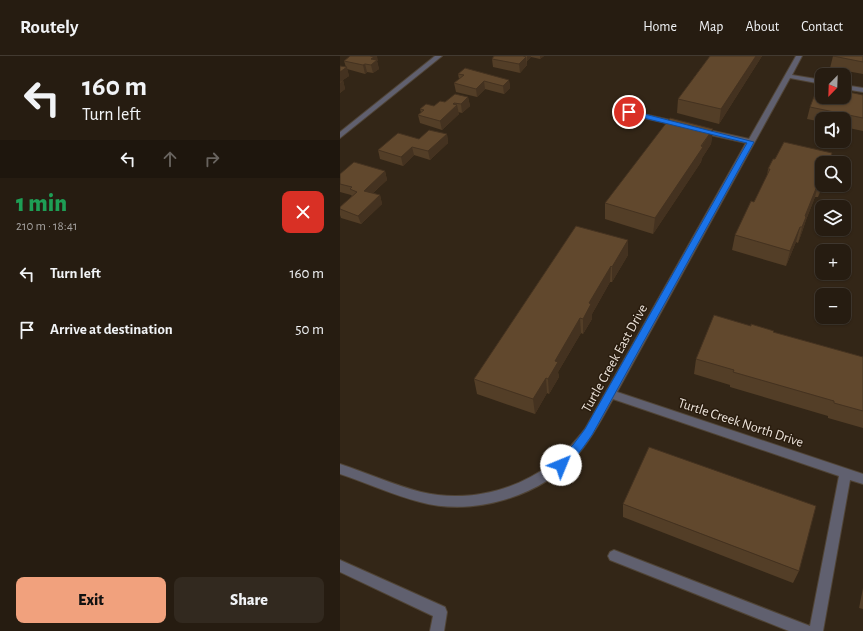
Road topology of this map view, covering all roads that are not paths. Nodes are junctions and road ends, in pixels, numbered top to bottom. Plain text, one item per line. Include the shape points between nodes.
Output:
1 (439, 56) edge
2 (799, 56) edge
3 (788, 76) junction
4 (815, 81) edge
5 (851, 88) edge
6 (863, 90) edge
7 (629, 112) dead end
8 (340, 136) edge
9 (751, 142) junction
10 (610, 394) junction
11 (340, 469) edge
12 (845, 473) junction
13 (863, 479) edge
14 (614, 556) dead end
15 (340, 566) edge
16 (437, 631) edge
17 (806, 631) edge
18 (816, 631) edge

1 - 8 street
2 - 3 street, Turtle Creek East Drive
3 - 4 street
3 - 9 street, Turtle Creek East Drive
5 - 6 street
7 - 9 street
9 - 10 street, Turtle Creek East Drive
10 - 11 street, Turtle Creek East Drive via 583,440 561,465 531,484 482,500 432,500
10 - 12 street, Turtle Creek North Drive
12 - 13 street, Turtle Creek North Drive
12 - 18 street
14 - 17 street
15 - 16 street via 440,612

